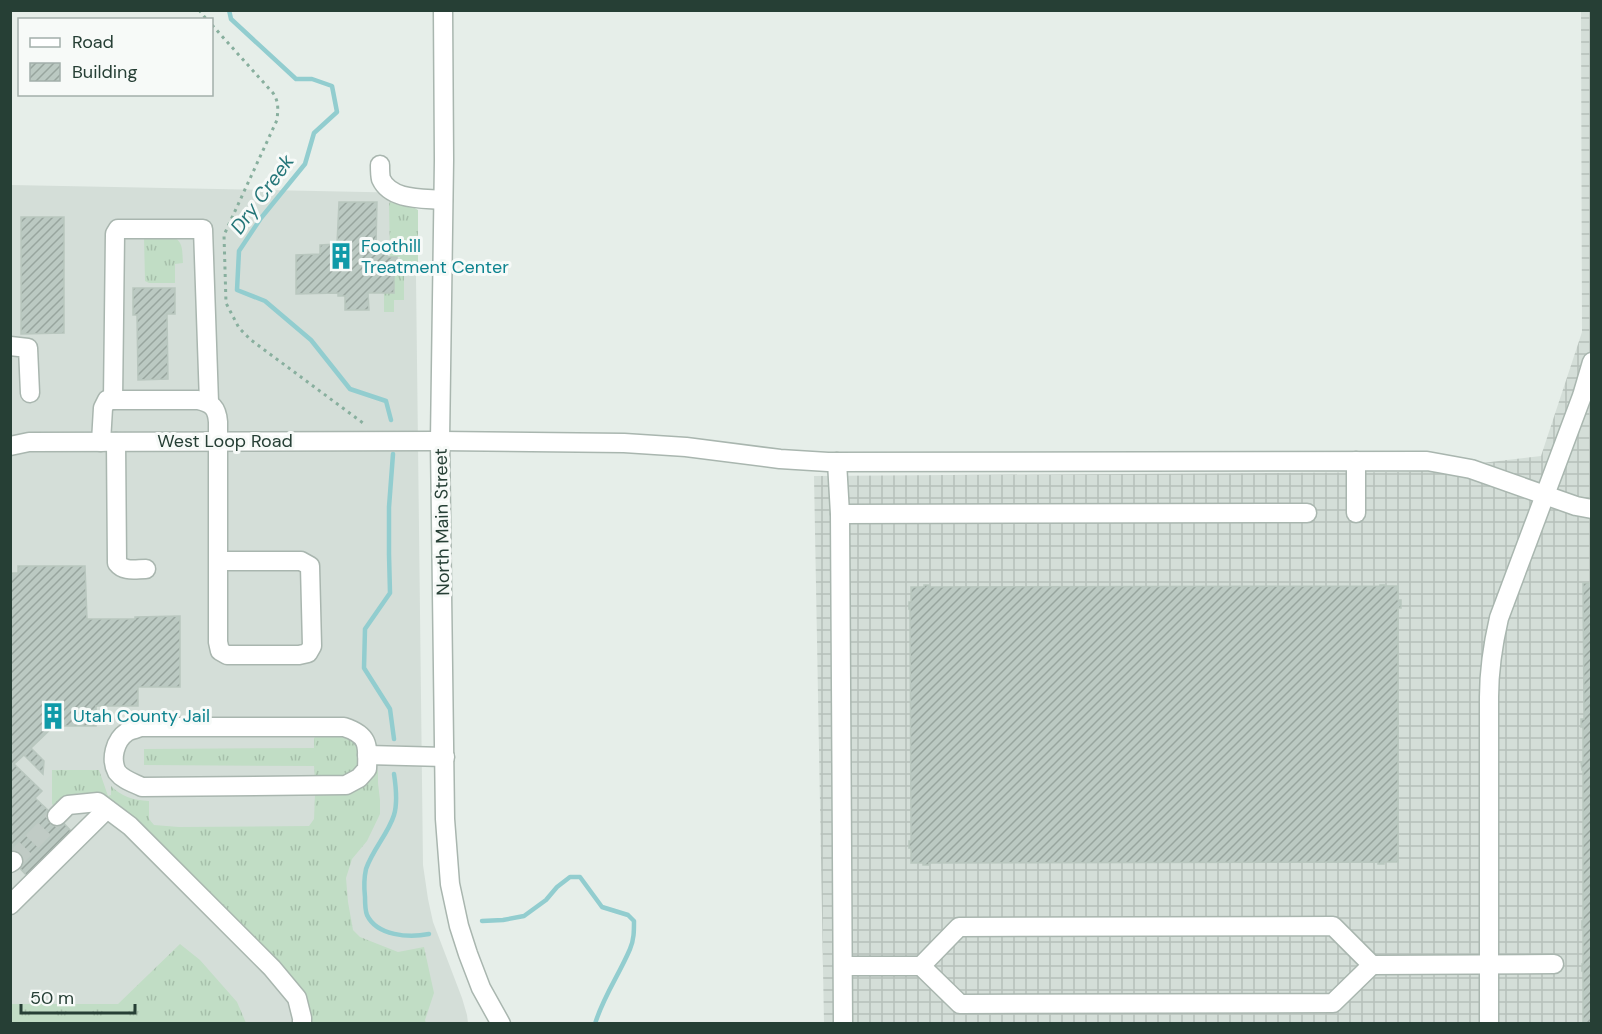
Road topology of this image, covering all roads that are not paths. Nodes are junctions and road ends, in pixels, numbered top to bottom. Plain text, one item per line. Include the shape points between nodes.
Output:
1 (443, 10) edge
2 (380, 165) dead end
3 (443, 200) junction
4 (10, 346) edge
5 (1592, 362) edge
6 (30, 393) dead end
7 (113, 400) junction
8 (209, 402) junction
9 (219, 441) junction
10 (440, 441) junction
11 (109, 442) junction
12 (10, 446) edge
13 (1356, 461) junction
14 (837, 462) junction
15 (1545, 494) junction
16 (1592, 509) edge
17 (1307, 513) dead end
18 (1356, 513) dead end
19 (840, 514) junction
20 (218, 561) junction
21 (146, 569) dead end
22 (367, 755) junction
23 (445, 757) junction
24 (107, 809) junction
25 (57, 816) tunnel mouth
26 (10, 905) edge
27 (1372, 964) junction
28 (1489, 964) junction
29 (1554, 964) dead end
30 (843, 966) junction
31 (921, 966) junction
32 (302, 1023) edge
33 (501, 1023) edge
34 (843, 1023) edge
35 (1490, 1023) edge

1 - 3 street, North Main Street
2 - 3 street via 381,179 394,192
3 - 10 street, North Main Street
4 - 6 street via 28,348
5 - 15 street
7 - 8 street
7 - 8 street via 115,234 118,229 202,229
7 - 11 street via 107,400 103,408
8 - 9 street via 218,412
9 - 10 street, West Loop Road
9 - 11 street, West Loop Road
9 - 20 street
10 - 14 street, West Loop Road via 633,443
10 - 23 street, North Main Street
11 - 12 street, West Loop Road via 29,442
11 - 21 street via 117,563 129,570
13 - 14 street, West Loop Road
13 - 15 street, West Loop Road via 1428,461 1451,465
13 - 18 street
14 - 19 street
15 - 16 street, West Loop Road
15 - 28 street via 1499,618 1491,661
17 - 19 street
19 - 30 street
20 - 20 street via 300,561 310,567 312,646 308,653 227,655 220,651
22 - 22 street via 368,746 363,738 344,727 141,728 126,733 116,744 114,758 117,771 127,781 142,787 327,786 346,785 359,777 367,769
22 - 23 street
23 - 33 street, North Main Street via 450,884 468,954
24 - 25 street via 98,802 68,805
24 - 26 street
24 - 32 street via 130,826 272,968 297,998
27 - 28 street
27 - 31 street via 1333,1003 960,1004
27 - 31 street via 1333,926 958,927
28 - 29 street
28 - 35 street
30 - 31 street
30 - 34 street

